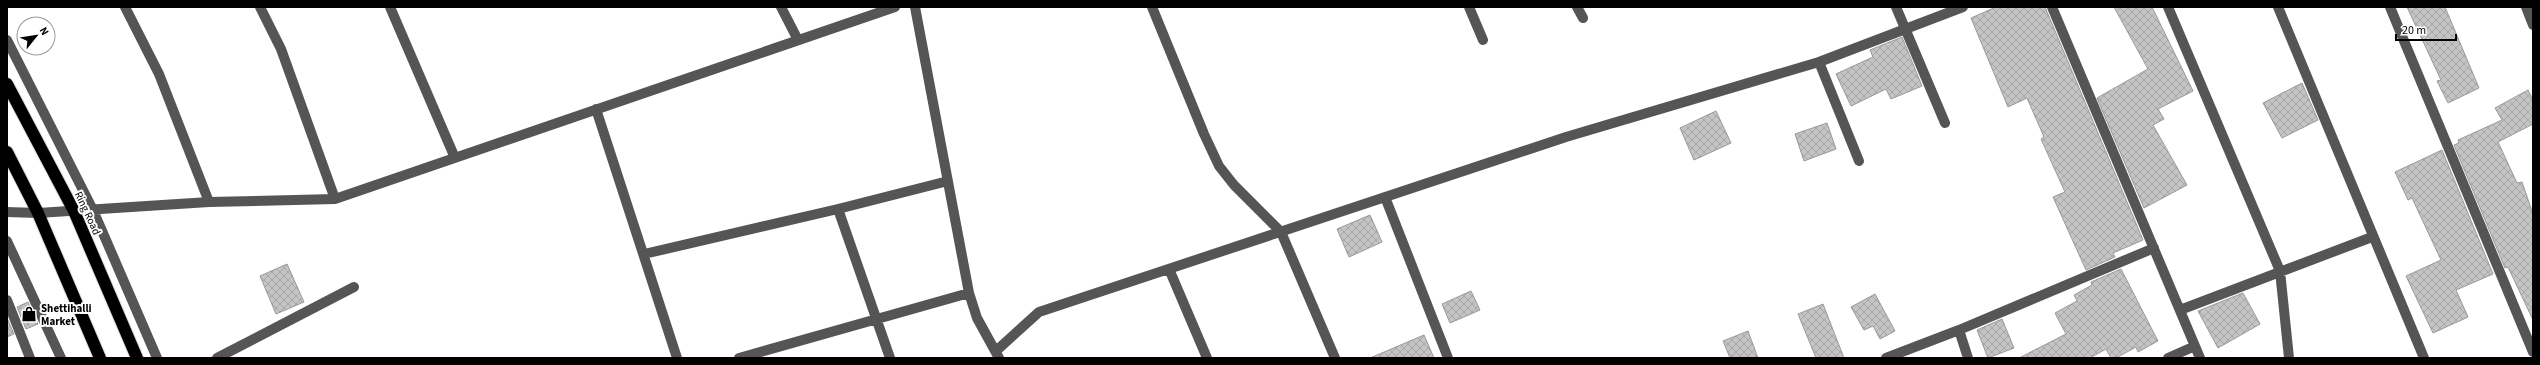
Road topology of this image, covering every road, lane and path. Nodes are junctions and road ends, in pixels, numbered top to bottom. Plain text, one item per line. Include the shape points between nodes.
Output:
1 (125, 7) edge
2 (260, 7) edge
3 (390, 7) edge
4 (781, 7) edge
5 (895, 7) edge
6 (915, 7) edge
7 (1152, 7) edge
8 (1469, 7) edge
9 (1577, 7) edge
10 (1896, 7) edge
11 (1963, 7) edge
12 (2052, 7) edge
13 (2168, 7) edge
14 (2278, 7) edge
15 (2390, 7) edge
16 (2526, 7) edge
17 (1583, 18) dead end
18 (2533, 25) edge
19 (1905, 28) junction
20 (7, 40) edge
21 (798, 40) junction
22 (1483, 40) dead end
23 (1819, 62) junction
24 (7, 84) edge
25 (596, 109) junction
26 (1945, 123) dead end
27 (7, 152) edge
28 (455, 158) junction
29 (1859, 161) dead end
30 (948, 181) junction
31 (1385, 197) junction
32 (335, 199) junction
33 (209, 202) junction
34 (838, 209) junction
35 (93, 210) junction
36 (74, 211) junction
37 (7, 212) edge
38 (38, 213) junction
39 (1281, 232) junction
40 (2372, 238) junction
41 (7, 241) edge
42 (2154, 248) junction
43 (644, 254) junction
44 (1169, 269) junction
45 (2280, 271) junction
46 (354, 287) dead end
47 (970, 293) junction
48 (7, 300) edge
49 (2180, 310) junction
50 (876, 319) junction
51 (1959, 330) junction
52 (2195, 346) junction
53 (2533, 352) edge
54 (997, 355) edge
55 (30, 358) edge
56 (61, 358) edge
57 (100, 358) edge
58 (137, 358) edge
59 (157, 358) edge
60 (217, 358) edge
61 (677, 358) edge
62 (739, 358) edge
63 (890, 358) edge
64 (1207, 358) edge
65 (1335, 358) edge
66 (1448, 358) edge
67 (1886, 358) edge
68 (1968, 358) edge
69 (2168, 358) edge
70 (2200, 358) edge
71 (2289, 358) edge
72 (2424, 358) edge

1 - 33 street via 159,74
2 - 32 street via 281,49
3 - 28 street
4 - 21 street
5 - 21 street
6 - 30 street
7 - 39 street via 1219,166 1234,185
8 - 22 street
9 - 17 street
10 - 19 street
11 - 19 street
12 - 42 street
13 - 45 street
14 - 40 street
15 - 53 street
16 - 18 street
19 - 23 street
19 - 26 street
20 - 35 street
21 - 25 street
23 - 29 street
23 - 31 street via 1566,137
24 - 36 highway, Ring Road
25 - 28 street
25 - 43 street
27 - 38 highway
28 - 32 street
30 - 34 street
30 - 47 street
31 - 39 street
31 - 66 street
32 - 33 street
33 - 35 street
34 - 43 street
34 - 50 street
35 - 36 street
35 - 59 street
36 - 38 street
36 - 58 highway, Ring Road
37 - 38 street
38 - 57 highway
39 - 44 street
39 - 65 street
40 - 45 street
40 - 72 street
41 - 56 street
42 - 49 street
42 - 51 street
43 - 61 street
44 - 54 street via 1039,312
44 - 64 street
45 - 49 street
45 - 71 street
46 - 60 street
47 - 50 street
47 - 54 street via 978,318
48 - 55 street
49 - 52 street
50 - 62 street
50 - 63 street
51 - 67 street
51 - 68 street
52 - 69 street
52 - 70 street

